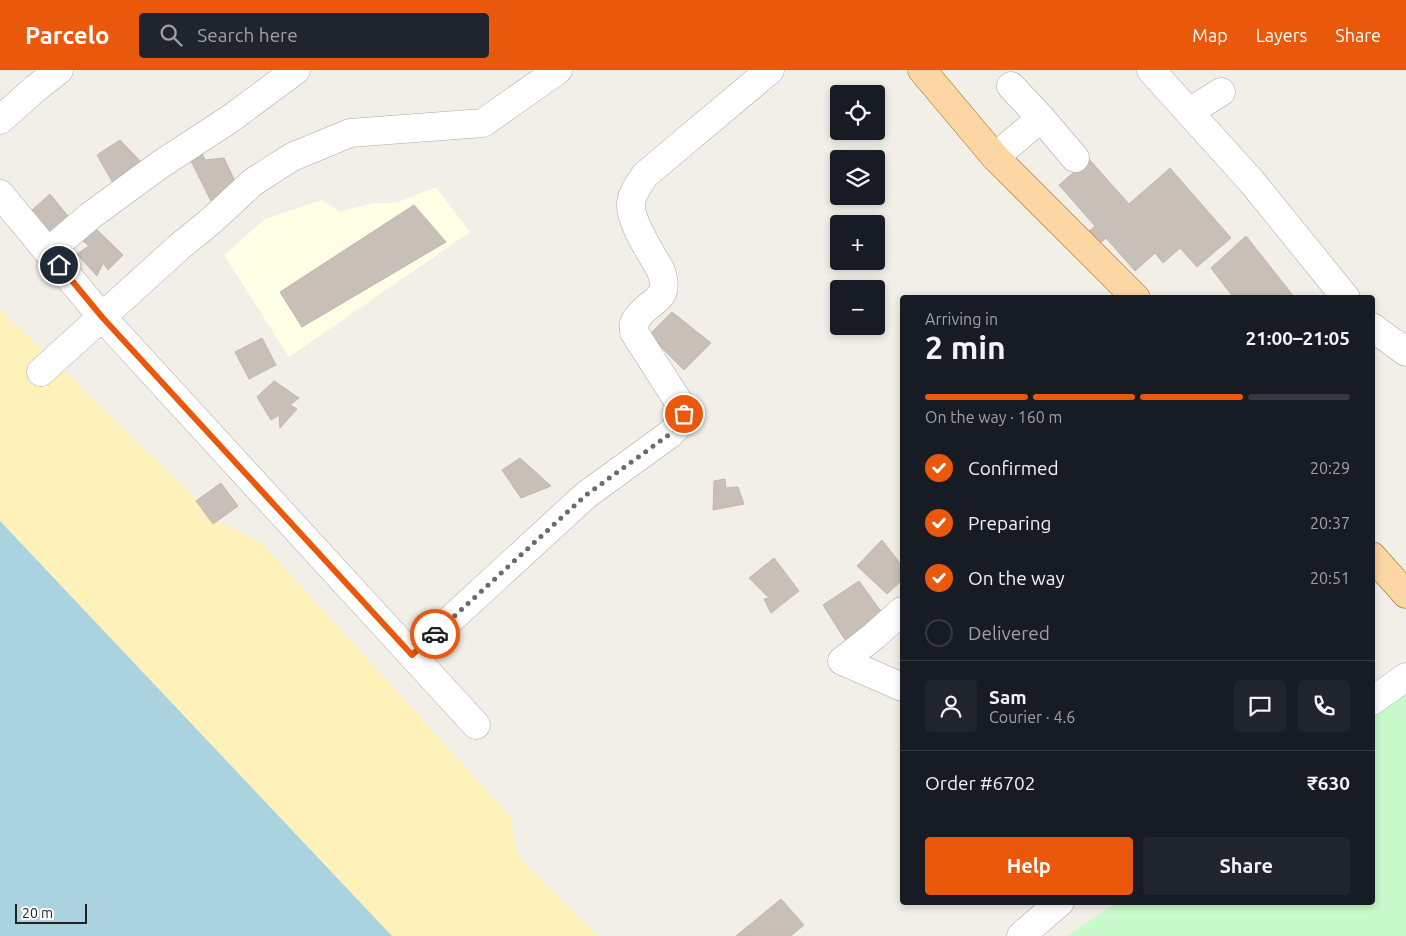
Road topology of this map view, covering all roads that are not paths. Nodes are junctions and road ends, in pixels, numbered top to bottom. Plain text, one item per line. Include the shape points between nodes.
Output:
1 (58, 70) edge
2 (296, 70) edge
3 (558, 70) edge
4 (770, 70) edge
5 (922, 70) edge
6 (1151, 70) edge
7 (1011, 86) dead end
8 (1221, 92) dead end
9 (1189, 112) junction
10 (1041, 118) junction
11 (0, 120) edge
12 (995, 157) junction
13 (1075, 158) dead end
14 (0, 194) edge
15 (48, 252) junction
16 (1133, 295) edge
17 (1344, 295) edge
18 (102, 317) junction
19 (1375, 329) edge
20 (1406, 352) edge
21 (41, 372) dead end
22 (1375, 559) edge
23 (1406, 594) edge
24 (900, 613) edge
25 (412, 655) junction
26 (1406, 677) edge
27 (900, 686) edge
28 (1375, 700) edge
29 (476, 725) dead end
30 (1057, 905) edge
31 (1022, 936) edge

1 - 11 street
2 - 15 street via 137,181
3 - 18 street via 484,123 350,133 292,156 253,182
4 - 25 street via 645,175 631,202 632,217 664,279 660,298 640,315 634,323 634,332 680,404 684,414 681,423 586,495
5 - 12 main road
6 - 9 street
7 - 10 street
8 - 9 street
9 - 17 street via 1252,182
10 - 12 street
10 - 13 street
12 - 16 main road
14 - 15 street
15 - 18 street
18 - 21 street
18 - 25 street
19 - 20 street
22 - 23 main road
24 - 27 street via 842,661
25 - 29 street
26 - 28 street
30 - 31 street

